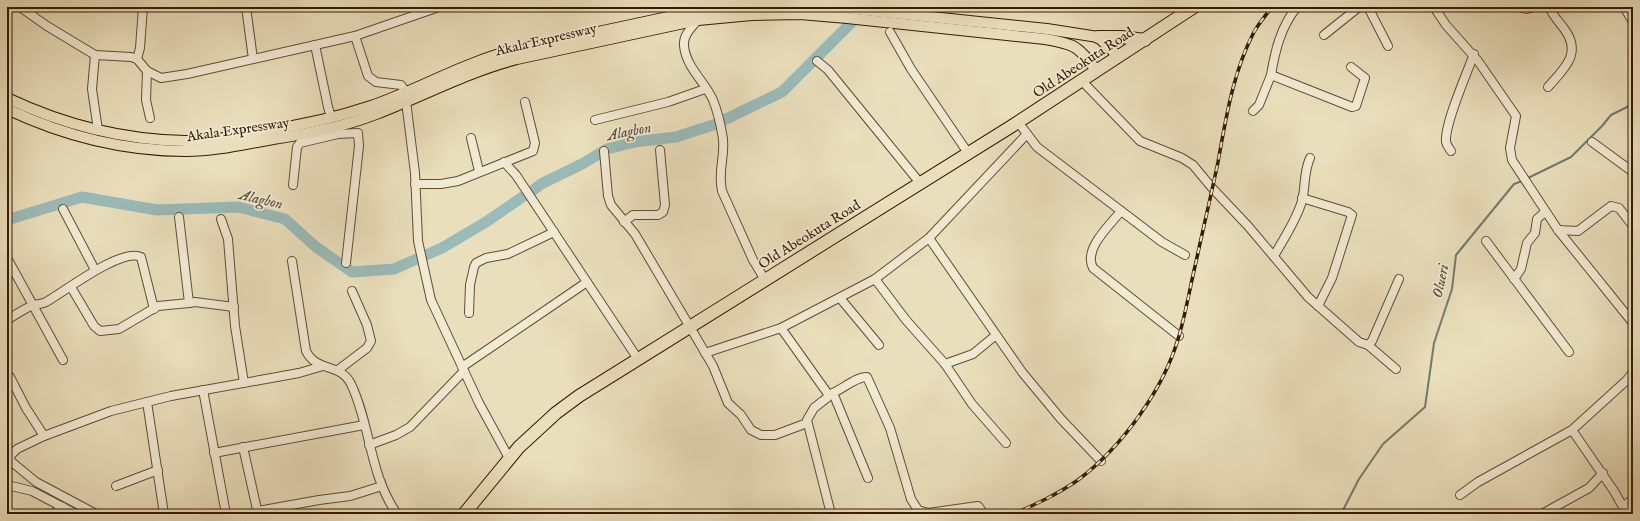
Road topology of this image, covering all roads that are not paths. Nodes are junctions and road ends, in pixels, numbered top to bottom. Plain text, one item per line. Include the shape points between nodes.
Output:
1 (20, 7) edge
2 (143, 7) edge
3 (246, 7) edge
4 (439, 7) edge
5 (735, 7) edge
6 (835, 7) edge
7 (1194, 7) edge
8 (1297, 7) edge
9 (1359, 7) edge
10 (1368, 7) edge
11 (1434, 7) edge
12 (1519, 7) edge
13 (1534, 7) edge
14 (1624, 7) edge
15 (1548, 8) edge
16 (673, 11) edge
17 (848, 13) junction
18 (697, 16) junction
19 (870, 16) junction
20 (1633, 22) edge
21 (890, 32) dead end
22 (1324, 35) dead end
23 (354, 36) junction
24 (1098, 37) junction
25 (1145, 40) junction
26 (315, 45) junction
27 (1388, 46) dead end
28 (95, 54) junction
29 (1474, 54) junction
30 (1118, 56) junction
31 (137, 59) junction
32 (252, 59) junction
33 (817, 61) dead end
34 (1351, 67) dead end
35 (1096, 70) junction
36 (147, 71) junction
37 (1271, 75) junction
38 (1080, 80) junction
39 (1548, 87) dead end
40 (705, 89) junction
41 (405, 96) junction
42 (7, 98) edge
43 (525, 102) dead end
44 (7, 109) edge
45 (1253, 111) dead end
46 (331, 117) junction
47 (150, 118) dead end
48 (357, 120) junction
49 (595, 120) dead end
50 (1018, 122) junction
51 (98, 130) junction
52 (358, 133) junction
53 (1027, 134) junction
54 (471, 138) dead end
55 (232, 141) junction
56 (1592, 142) dead end
57 (660, 150) dead end
58 (1451, 150) dead end
59 (604, 151) dead end
60 (968, 153) junction
61 (1310, 158) dead end
62 (504, 162) junction
63 (479, 171) junction
64 (1633, 172) edge
65 (920, 183) junction
66 (415, 184) junction
67 (293, 185) dead end
68 (1302, 198) junction
69 (63, 209) dead end
70 (1121, 211) junction
71 (1545, 212) junction
72 (179, 218) dead end
73 (221, 219) dead end
74 (624, 222) junction
75 (1633, 226) edge
76 (1558, 230) junction
77 (554, 232) junction
78 (930, 238) junction
79 (1486, 241) dead end
80 (1184, 255) dead end
81 (1274, 256) junction
82 (7, 258) edge
83 (292, 260) dead end
84 (346, 263) dead end
85 (95, 270) junction
86 (875, 279) junction
87 (1399, 279) dead end
88 (1514, 279) junction
89 (765, 280) junction
90 (587, 282) junction
91 (71, 287) junction
92 (352, 291) dead end
93 (840, 298) junction
94 (189, 303) junction
95 (33, 305) junction
96 (1318, 306) junction
97 (234, 307) junction
98 (154, 309) junction
99 (469, 313) dead end
100 (7, 320) edge
101 (1633, 323) edge
102 (689, 327) junction
103 (781, 328) junction
104 (996, 335) junction
105 (1179, 336) dead end
106 (879, 345) dead end
107 (1368, 345) junction
108 (1569, 352) dead end
109 (705, 353) junction
110 (638, 359) junction
111 (63, 360) dead end
112 (945, 364) junction
113 (323, 366) junction
114 (463, 369) junction
115 (1396, 369) dead end
116 (338, 370) junction
117 (1633, 372) edge
118 (7, 375) edge
119 (244, 383) junction
120 (203, 390) junction
121 (831, 394) junction
122 (146, 402) junction
123 (807, 423) junction
124 (364, 425) junction
125 (1572, 430) junction
126 (44, 436) junction
127 (1006, 443) dead end
128 (369, 445) junction
129 (243, 447) junction
130 (214, 453) junction
131 (509, 458) junction
132 (8, 461) edge
133 (1101, 461) dead end
134 (158, 470) junction
135 (1603, 473) junction
136 (868, 478) dead end
137 (36, 482) junction
138 (7, 485) edge
139 (116, 486) dead end
140 (382, 486) junction
141 (32, 491) junction
142 (1460, 495) dead end
143 (1633, 499) edge
144 (63, 507) junction
145 (830, 510) dead end
146 (1625, 511) edge
147 (258, 513) edge
148 (53, 514) edge
149 (76, 514) edge
150 (96, 514) edge
151 (164, 514) edge
152 (226, 514) edge
153 (397, 514) edge
154 (464, 514) edge
155 (984, 514) edge
156 (1542, 514) edge

1 - 28 street
2 - 31 street
3 - 32 street
4 - 23 street
5 - 18 main road, Akala Expressway
6 - 17 main road, Akala Expressway
7 - 25 highway, Old Abeokuta Road
8 - 37 street via 1283,30
9 - 22 street
10 - 27 street
11 - 29 street via 1446,25
12 - 13 street
14 - 20 street
15 - 39 street via 1566,31 1573,46 1573,52 1567,62
16 - 18 main road, Akala Expressway
16 - 41 main road, Akala Expressway via 484,58
17 - 18 main road, Akala Expressway
17 - 19 main road, Akala Expressway
18 - 40 street via 684,37 684,46 689,64
18 - 41 main road, Akala Expressway via 488,67
19 - 24 main road, Akala Expressway via 1047,29
19 - 35 main road, Akala Expressway via 1074,45
21 - 60 street via 915,75
23 - 26 street
23 - 41 street via 368,76 376,82 401,85
24 - 25 highway
24 - 30 main road
25 - 30 highway, Old Abeokuta Road
26 - 32 street
26 - 46 street
28 - 31 street
28 - 51 street via 92,89
29 - 58 street via 1446,136 1447,145
29 - 71 street via 1516,116 1510,153
30 - 35 highway, Old Abeokuta Road
31 - 36 street
32 - 36 street via 167,78 154,76
33 - 65 street via 828,70
34 - 37 street via 1364,78 1356,106 1352,107
35 - 38 highway, Old Abeokuta Road
36 - 47 street via 146,100
37 - 45 street via 1259,105
38 - 50 highway, Old Abeokuta Road
38 - 81 street via 1140,141 1193,165
40 - 49 street via 668,102
40 - 89 street via 712,100 723,138 720,179 722,191 753,260
41 - 46 main road, Akala Expressway
41 - 48 main road, Akala Expressway via 375,115
41 - 66 street
42 - 51 main road, Akala Expressway via 68,123
43 - 62 street via 535,148
44 - 55 main road, Akala Expressway via 64,132 108,143 186,151
46 - 55 main road, Akala Expressway
48 - 52 street
48 - 55 main road, Akala Expressway via 310,133
50 - 53 street
50 - 60 highway, Old Abeokuta Road
51 - 55 main road, Akala Expressway via 149,139
52 - 67 street via 338,134 300,143 297,147
52 - 84 street via 359,146
53 - 70 street via 1037,147
53 - 78 street
54 - 63 street
56 - 64 street
57 - 74 street via 663,212 658,215 633,215
59 - 74 street via 610,201
60 - 65 highway, Old Abeokuta Road
61 - 68 street via 1305,171
62 - 63 street
62 - 77 street via 516,175
63 - 66 street via 453,182
65 - 89 highway, Old Abeokuta Road
66 - 114 street via 418,241 431,300
68 - 81 street via 1293,222
68 - 96 street via 1352,215 1332,278
69 - 85 street
70 - 80 street
70 - 105 street via 1096,244 1090,258 1093,268
71 - 76 street
71 - 88 street via 1537,219 1535,233 1527,243 1521,269
72 - 94 street
73 - 97 street via 228,239
74 - 102 street via 635,234
75 - 76 street via 1619,208 1611,206 1578,231
76 - 101 street
77 - 90 street
77 - 99 street via 508,254 486,258 476,263 470,285
78 - 86 street
78 - 104 street
79 - 88 street
81 - 96 street
82 - 95 street
83 - 113 street via 306,351 312,361
85 - 91 street
85 - 98 street via 133,255 141,257
86 - 93 street
86 - 112 street via 906,320
87 - 107 street
88 - 108 street
89 - 102 highway, Old Abeokuta Road
90 - 110 street
90 - 114 street
91 - 95 street via 44,303
91 - 98 street via 94,326 100,331 119,329
92 - 116 street via 371,340 368,348
93 - 103 street
93 - 106 street
94 - 97 street
94 - 98 street via 158,306
95 - 100 street
95 - 111 street
96 - 107 street via 1359,342
97 - 119 street
102 - 109 street
102 - 110 highway, Old Abeokuta Road
103 - 109 street
103 - 121 street
104 - 112 street via 973,354
104 - 133 street via 1061,419
107 - 115 street
109 - 123 street via 713,366 725,398 751,430 768,436
110 - 131 highway, Old Abeokuta Road via 556,413
112 - 127 street via 972,404
113 - 116 street
113 - 119 street
114 - 128 street via 410,427
114 - 131 street
116 - 124 street via 351,383
117 - 125 street
118 - 126 street
119 - 120 street
120 - 122 street
120 - 130 street
121 - 123 street via 810,412
121 - 136 street
121 - 155 street via 858,378 868,378 890,428 911,499 918,510 928,513 978,506
122 - 126 street
122 - 134 street
123 - 145 street
124 - 128 street
124 - 129 street
125 - 135 street
125 - 142 street via 1478,482
126 - 132 street via 17,450
128 - 140 street
129 - 130 street
129 - 147 street
130 - 152 street
131 - 154 highway, Old Abeokuta Road
132 - 137 street
134 - 139 street
134 - 151 street
135 - 146 street
135 - 156 street via 1589,488
137 - 141 street
137 - 150 street
138 - 141 street
140 - 147 street via 350,496
140 - 153 street
141 - 144 street
143 - 146 street
144 - 148 street
144 - 149 street

